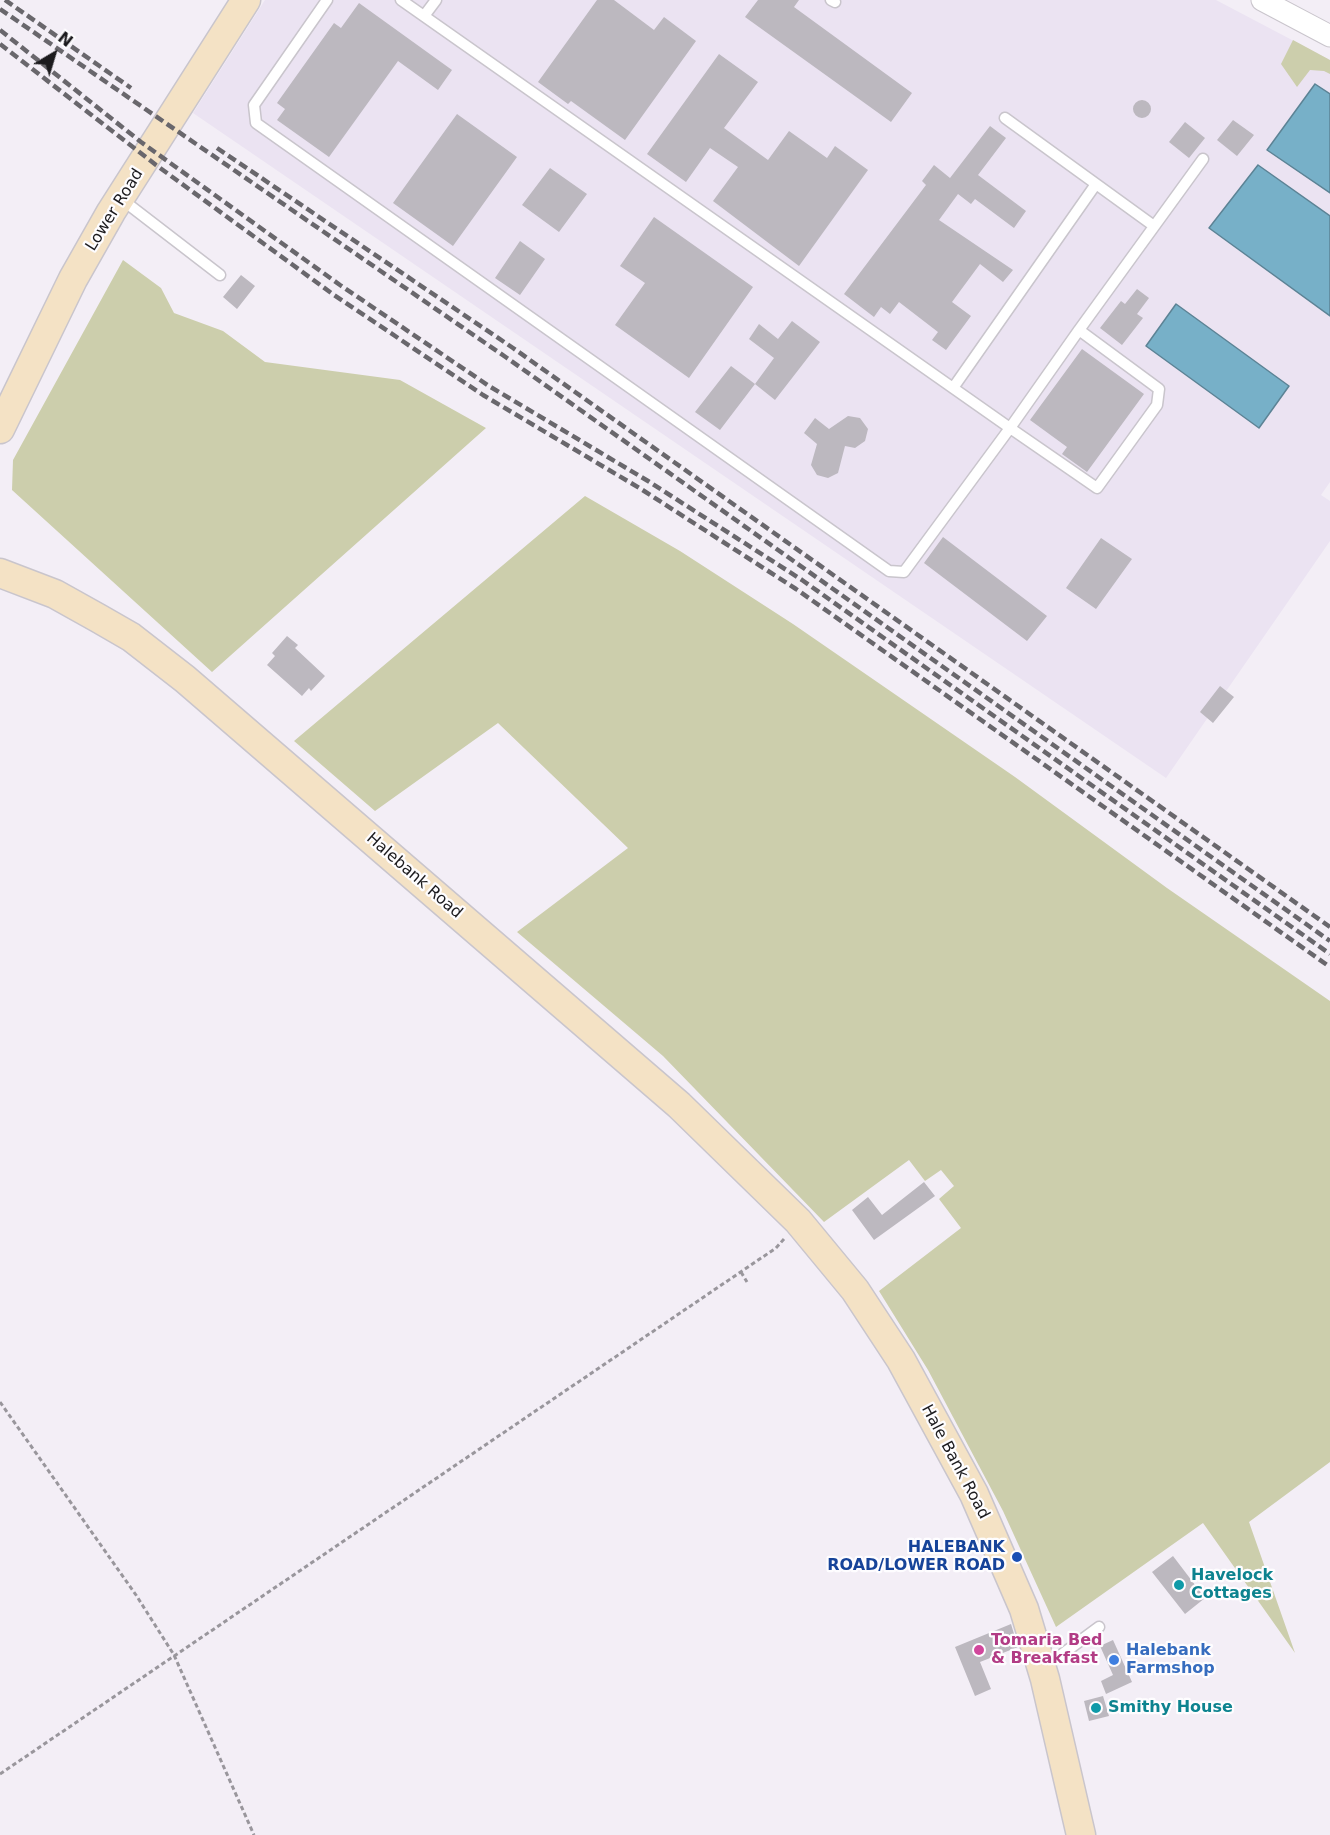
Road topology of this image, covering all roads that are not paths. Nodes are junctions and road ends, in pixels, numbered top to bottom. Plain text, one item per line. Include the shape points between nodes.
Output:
1 (246, 0) edge
2 (327, 0) edge
3 (401, 0) edge
4 (436, 0) edge
5 (1262, 0) edge
6 (424, 16) junction
7 (1330, 36) edge
8 (1005, 118) dead end
9 (1203, 159) dead end
10 (1096, 184) junction
11 (120, 198) junction
12 (1154, 226) junction
13 (220, 275) dead end
14 (1078, 330) junction
15 (953, 388) junction
16 (1010, 428) junction
17 (0, 429) edge
18 (0, 573) edge
19 (798, 1221) joint
20 (1099, 1627) dead end
21 (1040, 1664) junction
22 (1081, 1835) edge

1 - 11 street, Lower Road
2 - 16 lane via 254,105 256,123 889,571 904,572
3 - 6 lane
4 - 6 lane
5 - 7 street
6 - 15 lane
8 - 10 lane
9 - 12 lane
10 - 12 lane
10 - 15 lane
11 - 13 lane
11 - 17 street, Lower Road via 73,279
12 - 14 lane
14 - 16 lane
14 - 16 lane via 1159,388 1157,405 1097,488
15 - 16 lane
18 - 19 street, Halebank Road via 55,594 98,618 131,637 185,679 679,1105
19 - 21 street, Hale Bank Road via 855,1290 901,1360 969,1483 1024,1608
20 - 21 lane via 1057,1658
21 - 22 street, Hale Bank Road

